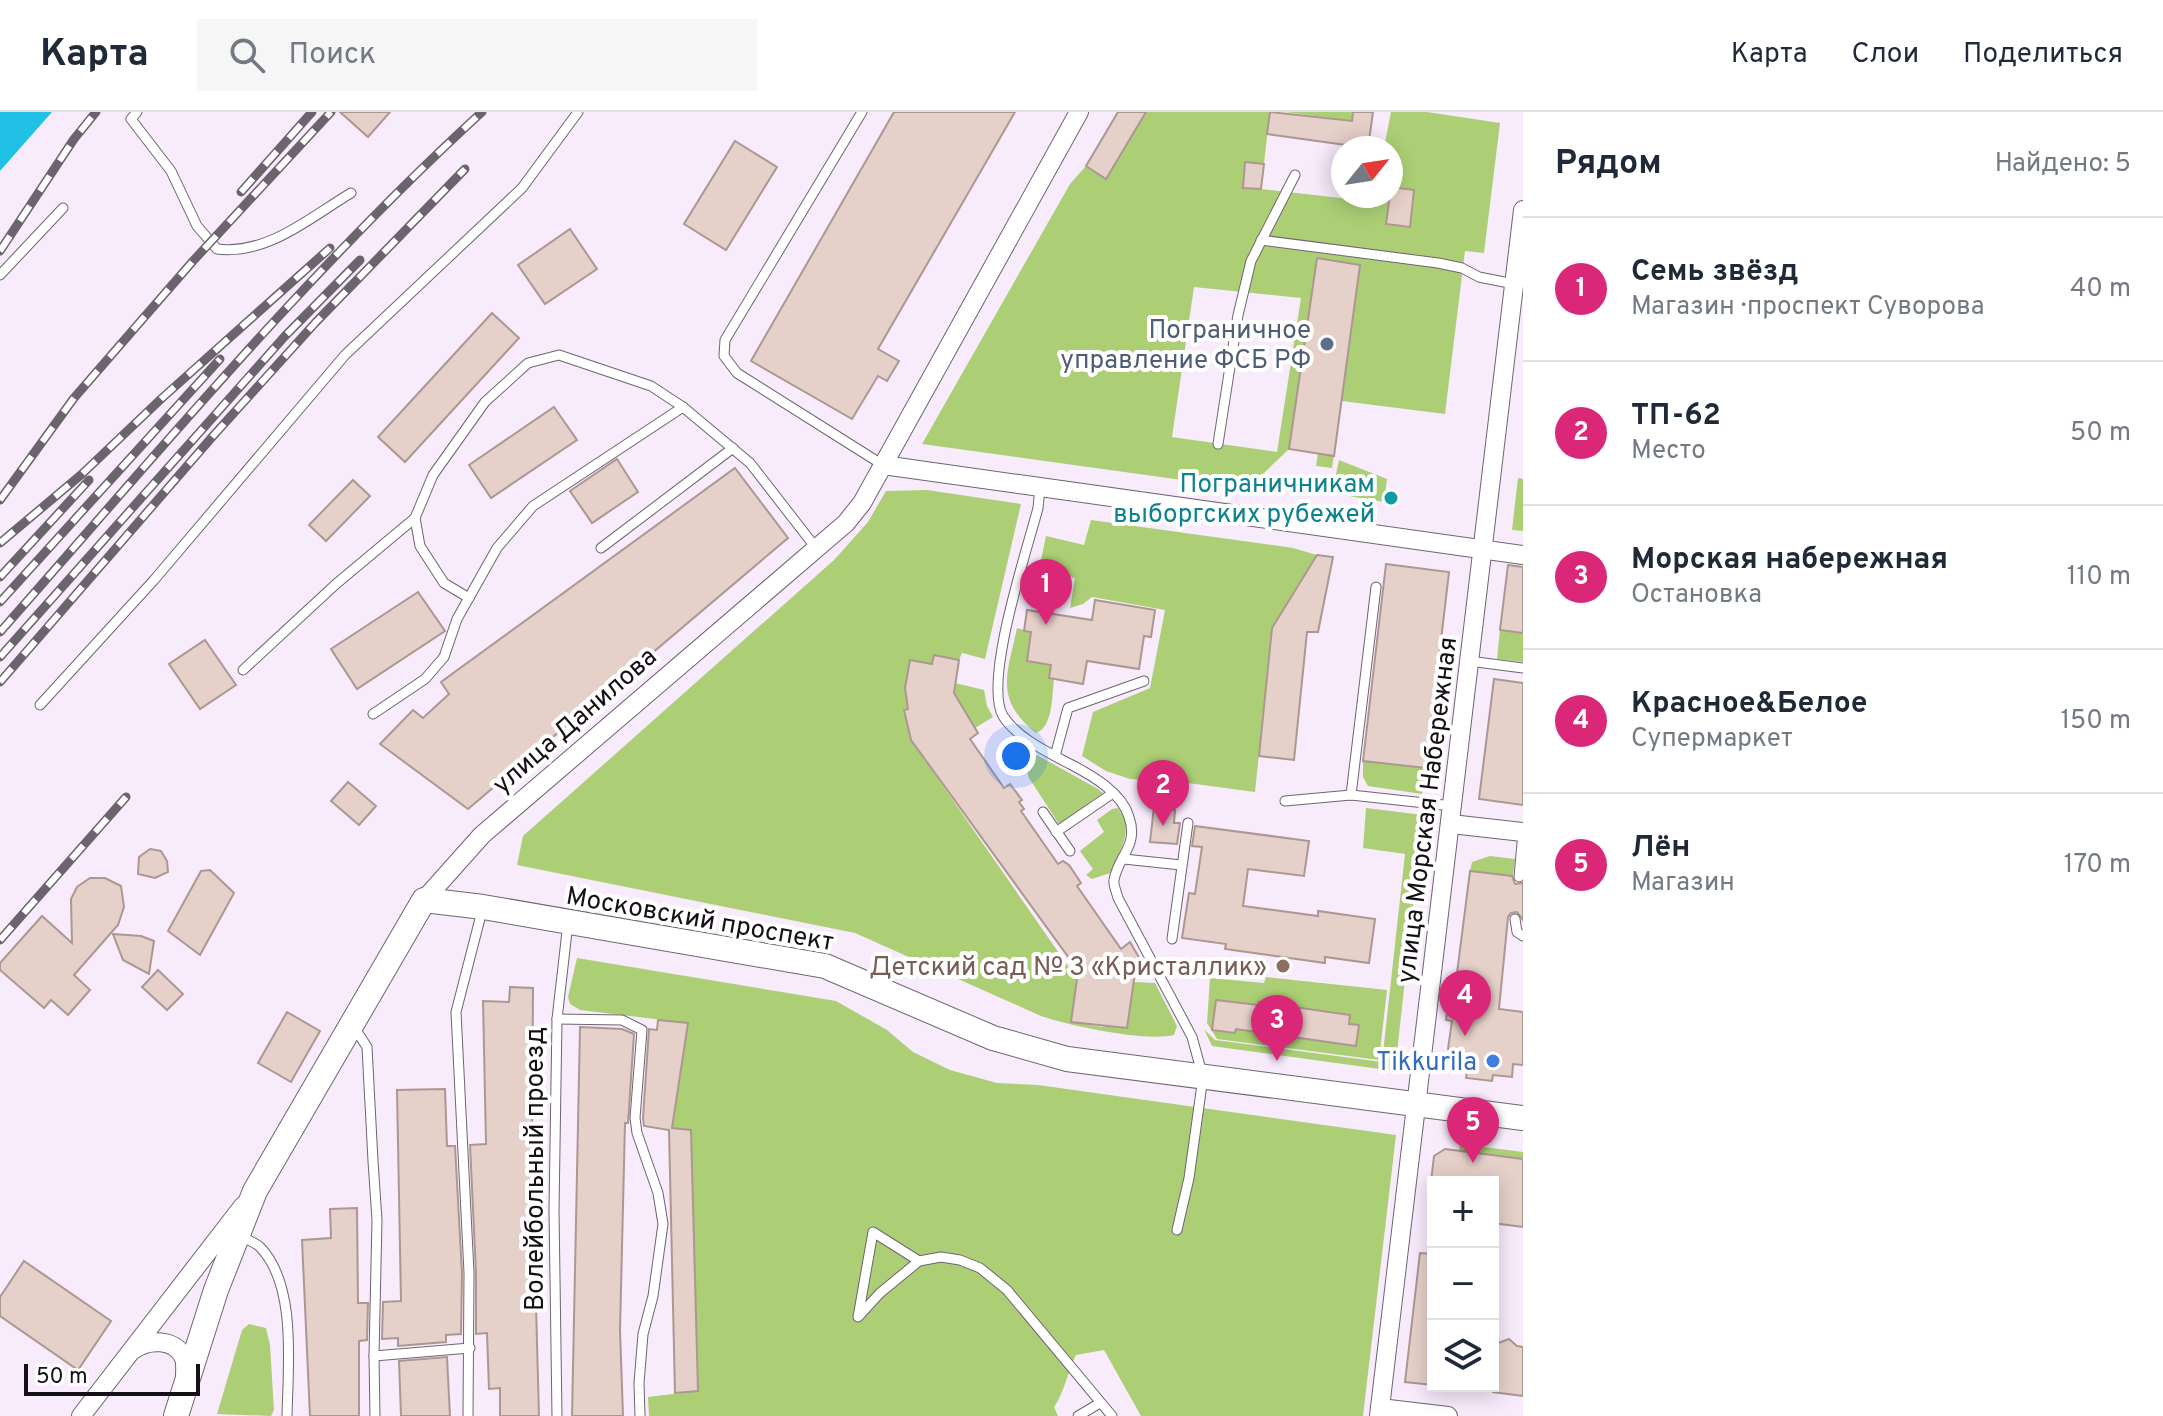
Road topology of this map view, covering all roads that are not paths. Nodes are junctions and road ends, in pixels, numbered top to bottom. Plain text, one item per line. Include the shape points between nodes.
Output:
1 (137, 112) edge
2 (578, 112) edge
3 (862, 112) edge
4 (1079, 112) edge
5 (1295, 175) dead end
6 (351, 193) dead end
7 (63, 208) dead end
8 (1523, 210) edge
9 (1261, 240) junction
10 (0, 275) edge
11 (1519, 285) edge
12 (683, 407) junction
13 (1218, 444) dead end
14 (733, 448) junction
15 (883, 465) junction
16 (1040, 488) junction
17 (415, 518) junction
18 (601, 548) dead end
19 (816, 548) junction
20 (1483, 549) junction
21 (1523, 555) edge
22 (1376, 587) dead end
23 (469, 598) junction
24 (1469, 661) junction
25 (1523, 668) edge
26 (243, 670) dead end
27 (1144, 681) dead end
28 (40, 705) dead end
29 (373, 714) dead end
30 (1055, 756) junction
31 (1113, 793) junction
32 (1351, 795) junction
33 (1285, 801) dead end
34 (1043, 812) dead end
35 (1452, 815) junction
36 (1188, 823) dead end
37 (1056, 832) junction
38 (1523, 832) edge
39 (1070, 851) dead end
40 (1124, 859) junction
41 (1181, 865) junction
42 (1519, 877) dead end
43 (424, 900) junction
44 (483, 907) junction
45 (1515, 919) dead end
46 (568, 923) junction
47 (1523, 936) edge
48 (1172, 939) dead end
49 (557, 1019) junction
50 (352, 1024) junction
51 (1203, 1077) junction
52 (1417, 1105) junction
53 (1523, 1118) edge
54 (255, 1191) junction
55 (1177, 1230) dead end
56 (238, 1235) junction
57 (919, 1261) junction
58 (470, 1348) junction
59 (131, 1352) junction
60 (374, 1356) junction
61 (186, 1383) junction
62 (1100, 1403) junction
63 (1379, 1412) edge
64 (81, 1416) edge
65 (176, 1416) edge
66 (287, 1416) edge
67 (375, 1416) edge
68 (468, 1416) edge
69 (557, 1416) edge
70 (640, 1416) edge
71 (1078, 1416) edge
72 (1112, 1416) edge
73 (1448, 1416) edge

1 - 6 lane via 131,119 171,171 197,226 217,249 238,252 271,242
2 - 28 lane via 522,188 345,355
3 - 15 lane via 725,340 724,356 737,373
4 - 15 street, улица Данилова
5 - 9 lane
7 - 10 lane
8 - 11 street, улица Морская Набережная
9 - 11 lane via 1438,263
9 - 13 lane via 1238,315
11 - 20 street, улица Морская Набережная
12 - 14 lane
12 - 17 lane via 651,386 559,355 528,363 485,402 433,475
12 - 23 lane via 533,506 497,548
14 - 18 lane
14 - 19 lane
15 - 16 street
15 - 19 street, улица Данилова via 846,523
16 - 20 street
16 - 30 lane via 997,665 996,695 1003,716
17 - 23 lane via 420,546 444,583
17 - 26 lane
19 - 43 street, улица Данилова via 482,835
20 - 21 street
20 - 24 street, улица Морская Набережная
22 - 32 lane
23 - 29 lane via 444,657 425,679
24 - 25 lane
24 - 35 street, улица Морская Набережная
27 - 30 lane via 1068,708
30 - 31 lane
31 - 37 lane
31 - 40 lane via 1129,815 1133,837
32 - 33 lane
32 - 35 lane
34 - 37 lane
35 - 38 street
35 - 52 street, улица Морская Набережная
36 - 41 lane
37 - 39 lane
38 - 42 lane
40 - 41 lane
40 - 51 lane via 1114,881 1118,898 1192,1037
41 - 48 lane
43 - 44 street, Московский проспект
43 - 50 street, улица Данилова
44 - 46 street, Московский проспект
44 - 58 lane via 456,1012
45 - 47 lane
46 - 49 lane, Волейбольный проезд
46 - 51 street, Московский проспект via 825,966 993,1038 1067,1059
49 - 69 lane, Волейбольный проезд
49 - 70 lane via 622,1020 642,1030 635,1118 663,1224 643,1334
50 - 54 street, улица Данилова
50 - 60 lane via 367,1047 377,1220
51 - 52 street, Московский проспект
51 - 55 lane
52 - 53 street, Московский проспект
52 - 63 street, улица Морская Набережная
54 - 56 street, улица Данилова
54 - 59 street
56 - 61 street, улица Данилова
56 - 66 lane via 258,1245 279,1276 287,1320
57 - 57 lane via 880,1293 858,1317 873,1232
57 - 62 lane via 941,1257 980,1268 1007,1290
58 - 60 lane
58 - 68 lane
59 - 61 street via 150,1342 171,1346 184,1360
59 - 64 street
60 - 67 lane
61 - 65 street, улица Данилова
62 - 71 lane
62 - 72 lane
63 - 73 street

